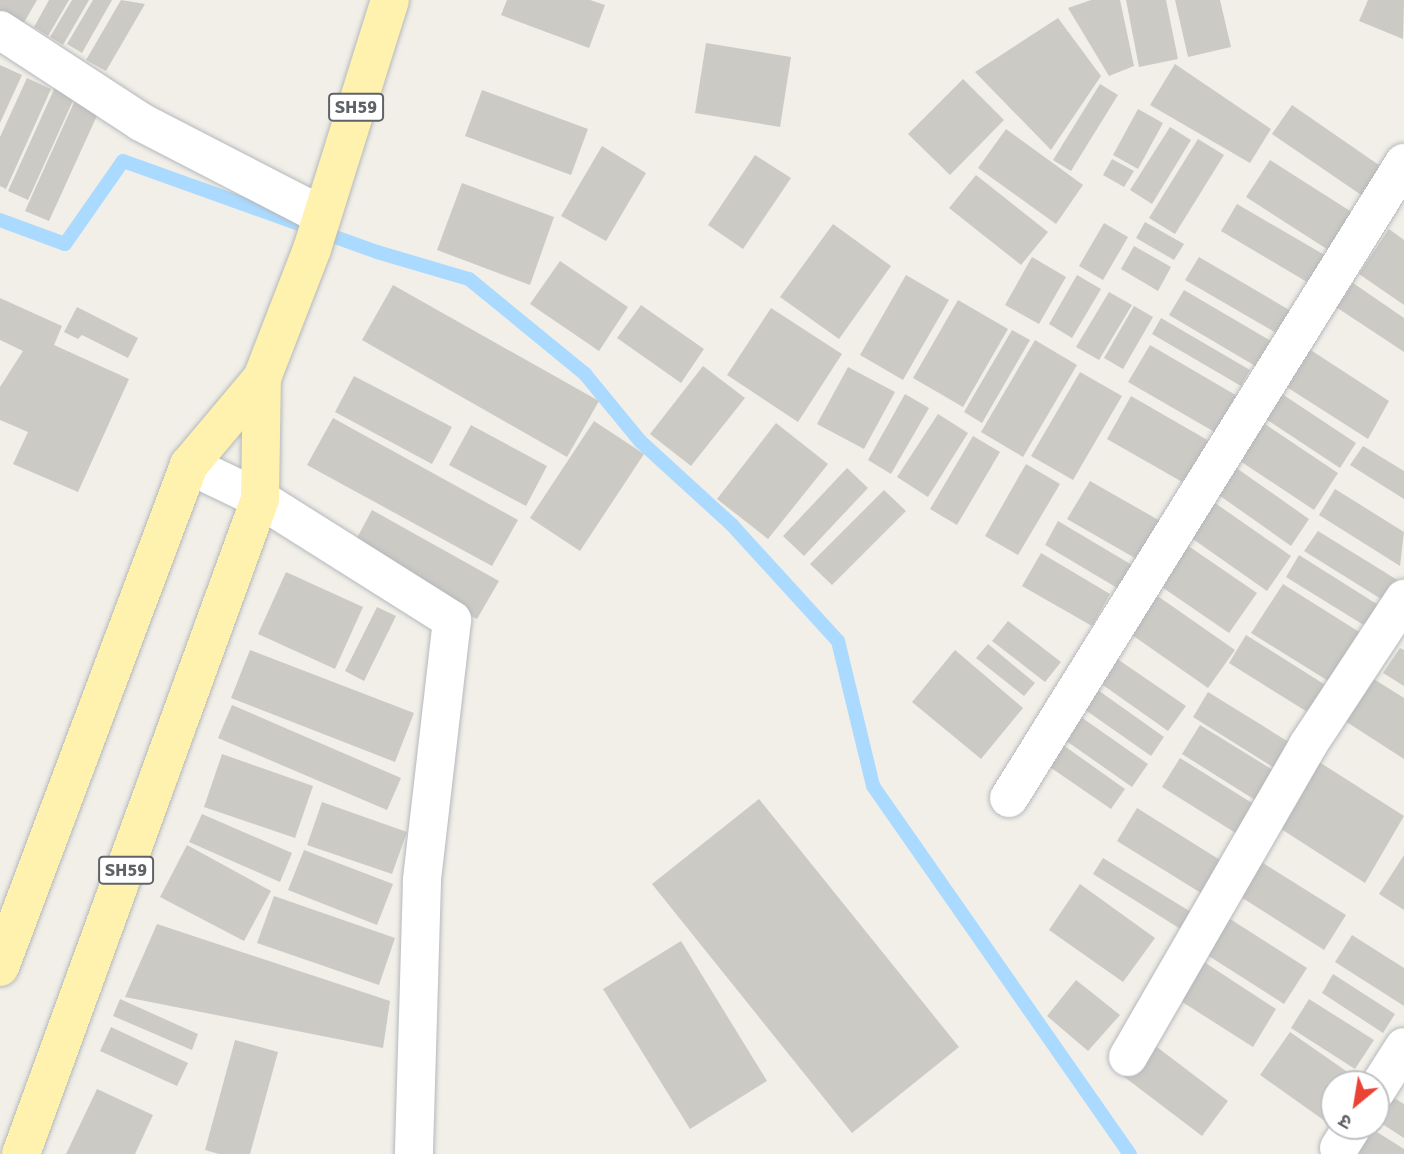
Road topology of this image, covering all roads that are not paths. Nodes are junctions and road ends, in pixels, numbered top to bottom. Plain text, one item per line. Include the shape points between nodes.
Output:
1 (390, 0) edge
2 (0, 30) edge
3 (1404, 163) edge
4 (321, 215) junction
5 (262, 378) junction
6 (188, 465) junction
7 (260, 499) junction
8 (1404, 599) edge
9 (1009, 798) dead end
10 (0, 967) edge
11 (1404, 1047) edge
12 (1128, 1057) dead end
13 (1389, 1070) edge
14 (21, 1154) edge
15 (414, 1154) edge

1 - 4 main road, SH59
2 - 4 street via 141,122
3 - 9 street
4 - 5 main road, SH59
5 - 6 main road, SH59
5 - 7 main road, SH59
6 - 7 street
6 - 10 main road, SH59
7 - 14 main road, SH59
7 - 15 street via 452,620 422,881
8 - 12 street via 1308,745
11 - 13 street

